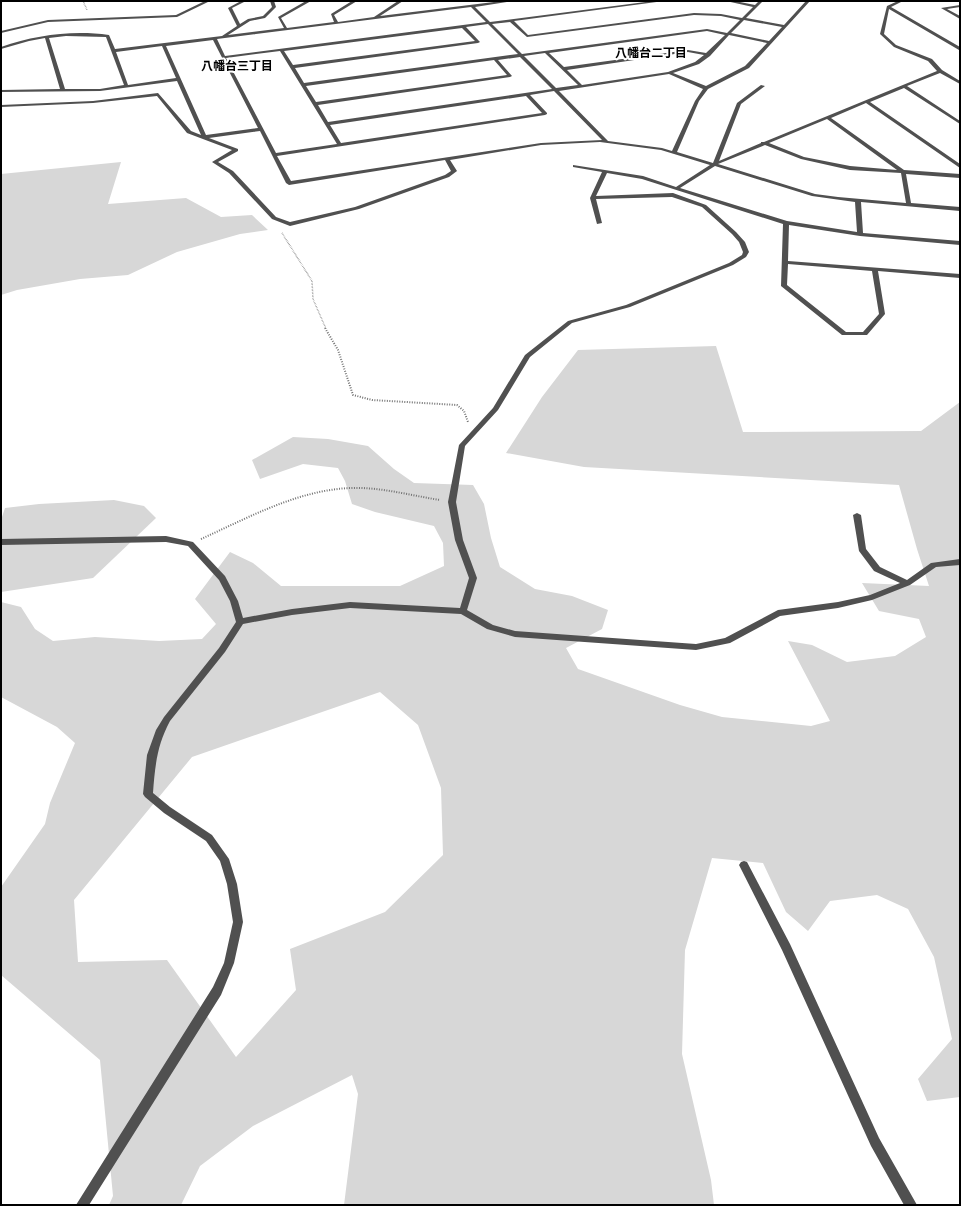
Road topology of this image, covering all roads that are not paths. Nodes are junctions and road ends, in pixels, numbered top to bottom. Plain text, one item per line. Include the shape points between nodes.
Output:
1 (208, 1) edge
2 (244, 1) edge
3 (272, 1) edge
4 (309, 1) edge
5 (355, 1) edge
6 (401, 1) edge
7 (511, 1) edge
8 (662, 1) edge
9 (728, 1) edge
10 (761, 1) edge
11 (808, 1) edge
12 (901, 1) edge
13 (649, 2) edge
14 (472, 6) junction
15 (756, 6) junction
16 (960, 6) edge
17 (888, 7) junction
18 (374, 18) junction
19 (960, 18) edge
20 (743, 19) junction
21 (511, 20) junction
22 (337, 23) junction
23 (489, 23) junction
24 (239, 26) junction
25 (463, 26) junction
26 (784, 26) junction
27 (286, 29) junction
28 (1, 32) edge
29 (728, 34) junction
30 (46, 36) junction
31 (223, 37) junction
32 (214, 38) junction
33 (770, 42) junction
34 (164, 44) junction
35 (1, 48) edge
36 (281, 49) junction
37 (960, 49) edge
38 (113, 51) junction
39 (545, 51) junction
40 (520, 54) junction
41 (708, 55) junction
42 (224, 57) junction
43 (494, 58) junction
44 (291, 67) junction
45 (563, 68) junction
46 (940, 71) junction
47 (668, 74) junction
48 (179, 79) junction
49 (960, 84) edge
50 (302, 85) junction
51 (126, 86) junction
52 (581, 86) junction
53 (763, 86) dead end
54 (904, 86) junction
55 (706, 88) junction
56 (63, 90) junction
57 (556, 90) junction
58 (1, 91) edge
59 (528, 94) junction
60 (866, 101) junction
61 (314, 104) junction
62 (1, 106) edge
63 (827, 117) junction
64 (960, 123) edge
65 (326, 124) junction
66 (261, 129) junction
67 (204, 137) junction
68 (606, 142) junction
69 (763, 143) junction
70 (340, 145) junction
71 (674, 152) junction
72 (274, 155) junction
73 (447, 159) junction
74 (715, 164) junction
75 (575, 166) dead end
76 (960, 166) edge
77 (605, 172) junction
78 (903, 172) junction
79 (960, 176) edge
80 (677, 188) junction
81 (593, 198) junction
82 (858, 201) junction
83 (909, 205) junction
84 (960, 209) edge
85 (599, 223) dead end
86 (786, 223) junction
87 (860, 234) junction
88 (960, 243) edge
89 (785, 262) junction
90 (875, 269) junction
91 (960, 276) edge
92 (857, 515) dead end
93 (1, 542) edge
94 (960, 562) edge
95 (907, 583) junction
96 (463, 611) junction
97 (240, 622) junction
98 (744, 865) dead end
99 (82, 1205) edge
100 (911, 1205) edge

1 - 28 street via 177,16 48,21
2 - 24 street via 230,8
3 - 24 street via 274,7 264,17 249,20
4 - 27 street via 279,18
5 - 22 street via 332,15
6 - 18 street
7 - 14 street
8 - 13 street
9 - 15 street
10 - 15 street
11 - 26 street
12 - 17 street
13 - 21 street
14 - 18 street
14 - 23 street
15 - 20 street
16 - 19 street via 943,8
17 - 37 street
17 - 46 street via 882,34 904,52 930,60
18 - 22 street
20 - 21 street via 694,14 527,36
20 - 26 street
20 - 29 street
21 - 23 street
22 - 27 street
23 - 25 street
23 - 40 street
24 - 31 street
25 - 36 street
25 - 44 street via 478,42
26 - 33 street
27 - 31 street
29 - 33 street
29 - 39 street via 707,30
29 - 41 street
30 - 35 street via 30,38
30 - 38 street via 73,33 108,36
30 - 56 street
31 - 32 street
32 - 34 street
32 - 42 street
33 - 55 street via 747,67
34 - 38 street
34 - 48 street
36 - 42 street
36 - 44 street
38 - 51 street
39 - 40 street
39 - 45 street
40 - 43 street
40 - 57 street
41 - 45 street via 688,51
41 - 47 street via 697,63
42 - 66 street
43 - 50 street
43 - 61 street via 510,76
44 - 50 street
45 - 52 street
46 - 49 street
46 - 54 street
47 - 52 street
47 - 55 street
48 - 51 street
48 - 67 street
50 - 61 street
51 - 56 street via 100,90
52 - 57 street
53 - 74 street via 739,103
54 - 60 street
54 - 64 street
55 - 71 street via 697,101
56 - 58 street
57 - 59 street
57 - 68 street
59 - 65 street
59 - 70 street via 545,114
60 - 63 street
60 - 76 street
61 - 65 street
62 - 67 street via 93,102 158,94 189,132
63 - 69 street
63 - 78 street
65 - 70 street
66 - 67 street
66 - 72 street
67 - 73 street via 236,150 214,162 232,172 274,218 290,224 357,208 447,176 454,171
68 - 71 street
68 - 73 street via 554,143
69 - 74 street
69 - 78 street via 824,163 850,168
70 - 72 street
71 - 74 street
72 - 73 street via 289,184
74 - 80 street
74 - 82 street via 814,195
75 - 77 street
77 - 80 street via 643,178
77 - 81 street
78 - 79 street
78 - 83 street
80 - 86 street
81 - 85 street
81 - 96 street via 673,195 704,206 734,233 746,252 731,264 628,306 582,318 561,327 527,356 496,409 462,445 452,502 459,540 473,578
82 - 83 street
82 - 87 street
83 - 84 street
86 - 87 street
86 - 89 street
87 - 88 street
89 - 90 street
89 - 90 street via 784,286 844,334 865,334 882,314
90 - 91 street
92 - 95 street via 862,549 876,569
93 - 97 street via 166,539 190,544 222,578 234,601
94 - 95 street via 934,565
95 - 96 street via 872,597 838,605 778,613 727,641 696,647 515,634 490,628
96 - 97 street via 350,605
97 - 99 street via 222,650 159,732 152,755 148,794 209,838 224,859 232,884 238,922 229,963 217,991
98 - 100 street via 786,947 875,1142

